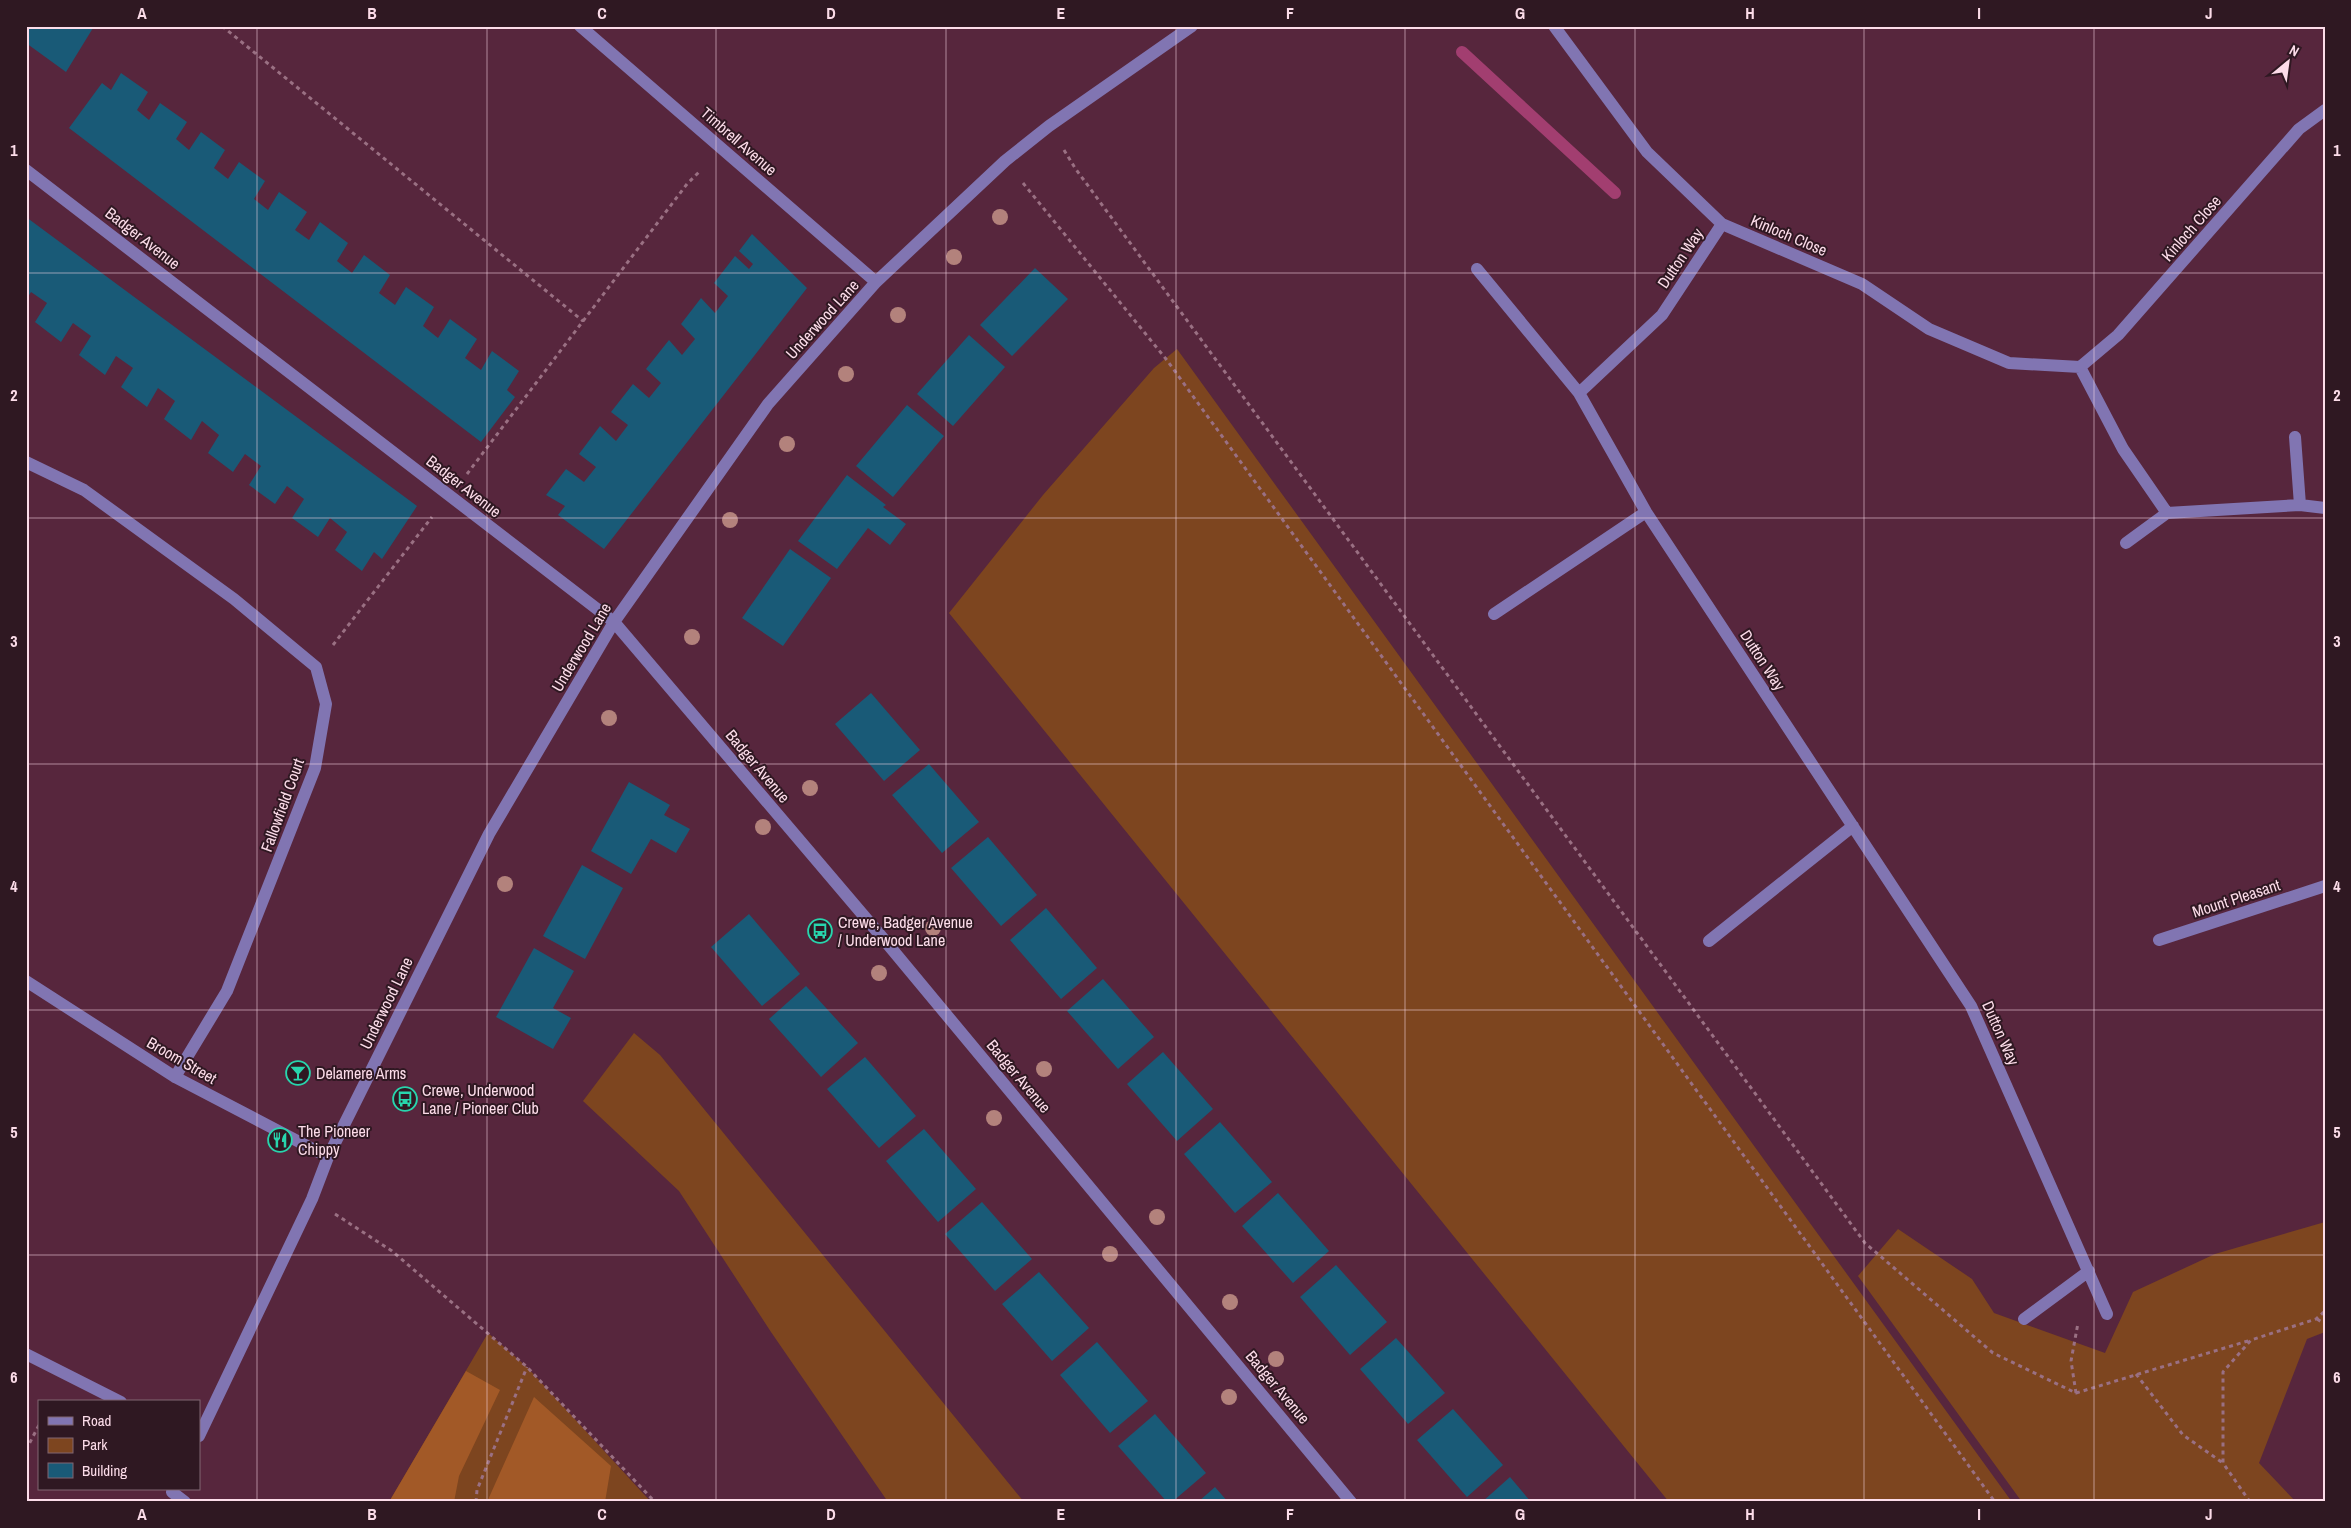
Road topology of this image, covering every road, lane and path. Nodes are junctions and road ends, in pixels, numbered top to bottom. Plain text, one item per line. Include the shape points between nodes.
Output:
1 (222, 26) edge
2 (580, 26) edge
3 (1192, 26) edge
4 (1554, 26) edge
5 (2325, 110) edge
6 (1049, 126) junction
7 (722, 148) junction
8 (1005, 161) junction
9 (26, 170) edge
10 (1722, 224) junction
11 (1477, 269) dead end
12 (876, 282) junction
13 (583, 321) junction
14 (2080, 367) junction
15 (1579, 393) junction
16 (2295, 437) dead end
17 (26, 462) edge
18 (450, 495) junction
19 (2300, 505) junction
20 (2325, 508) edge
21 (1646, 512) junction
22 (2167, 513) junction
23 (2126, 543) dead end
24 (1494, 614) dead end
25 (614, 622) junction
26 (316, 667) junction
27 (1853, 826) junction
28 (2324, 889) edge
29 (2159, 940) dead end
30 (1710, 941) dead end
31 (26, 981) edge
32 (175, 1077) junction
33 (328, 1157) junction
34 (312, 1199) junction
35 (2089, 1271) junction
36 (2325, 1311) edge
37 (2107, 1314) dead end
38 (2024, 1319) dead end
39 (2316, 1319) junction
40 (2325, 1324) edge
41 (2251, 1340) junction
42 (26, 1354) edge
43 (527, 1367) junction
44 (2136, 1374) junction
45 (2076, 1393) junction
46 (117, 1400) edge
47 (38, 1427) edge
48 (200, 1434) edge
49 (26, 1450) edge
50 (2223, 1463) junction
51 (171, 1494) edge
52 (185, 1502) edge
53 (476, 1502) edge
54 (655, 1502) edge
55 (1351, 1502) edge
56 (1994, 1502) edge
57 (2250, 1502) edge

1 - 13 path
2 - 7 street, Timbrell Avenue
3 - 6 street, Underwood Lane
4 - 10 street, Kinloch Close via 1648,152
5 - 14 street, Kinloch Close via 2299,129 2118,335
6 - 8 street, Underwood Lane
6 - 45 path via 1075,168 1865,1243 1993,1353
7 - 12 street, Timbrell Avenue
7 - 13 path via 686,184
8 - 12 street, Underwood Lane
8 - 56 path via 1166,359
9 - 18 street, Badger Avenue
10 - 14 street, Kinloch Close via 1862,284 1929,329 2010,363
10 - 15 street, Dutton Way via 1662,315
11 - 15 street, Dutton Way
12 - 25 street, Underwood Lane via 768,404
13 - 18 path
14 - 22 street via 2123,449
15 - 21 street, Dutton Way
16 - 19 street
17 - 26 street via 84,490 234,599
18 - 25 street, Badger Avenue
18 - 26 path
19 - 20 street
19 - 22 street
21 - 24 street
21 - 27 street, Dutton Way
22 - 23 street
25 - 33 street, Underwood Lane via 489,834
25 - 55 street, Badger Avenue via 882,936
26 - 32 street, Fallowfield Court via 326,704 315,768 227,991
27 - 30 street
27 - 35 street, Dutton Way via 1972,1006
28 - 29 street, Mount Pleasant
31 - 32 street, Broom Street
32 - 33 street, Broom Street
33 - 34 street, Underwood Lane
34 - 43 path via 392,1252
34 - 48 street, Underwood Lane
35 - 37 street, Dutton Way
35 - 38 street
35 - 45 path via 2071,1361
36 - 39 path
39 - 40 path
39 - 41 path
41 - 44 path
41 - 50 path via 2223,1372
42 - 46 street
43 - 53 path via 477,1490
43 - 54 path
44 - 45 path
44 - 50 path via 2183,1436
47 - 49 path
50 - 57 path
51 - 52 street

